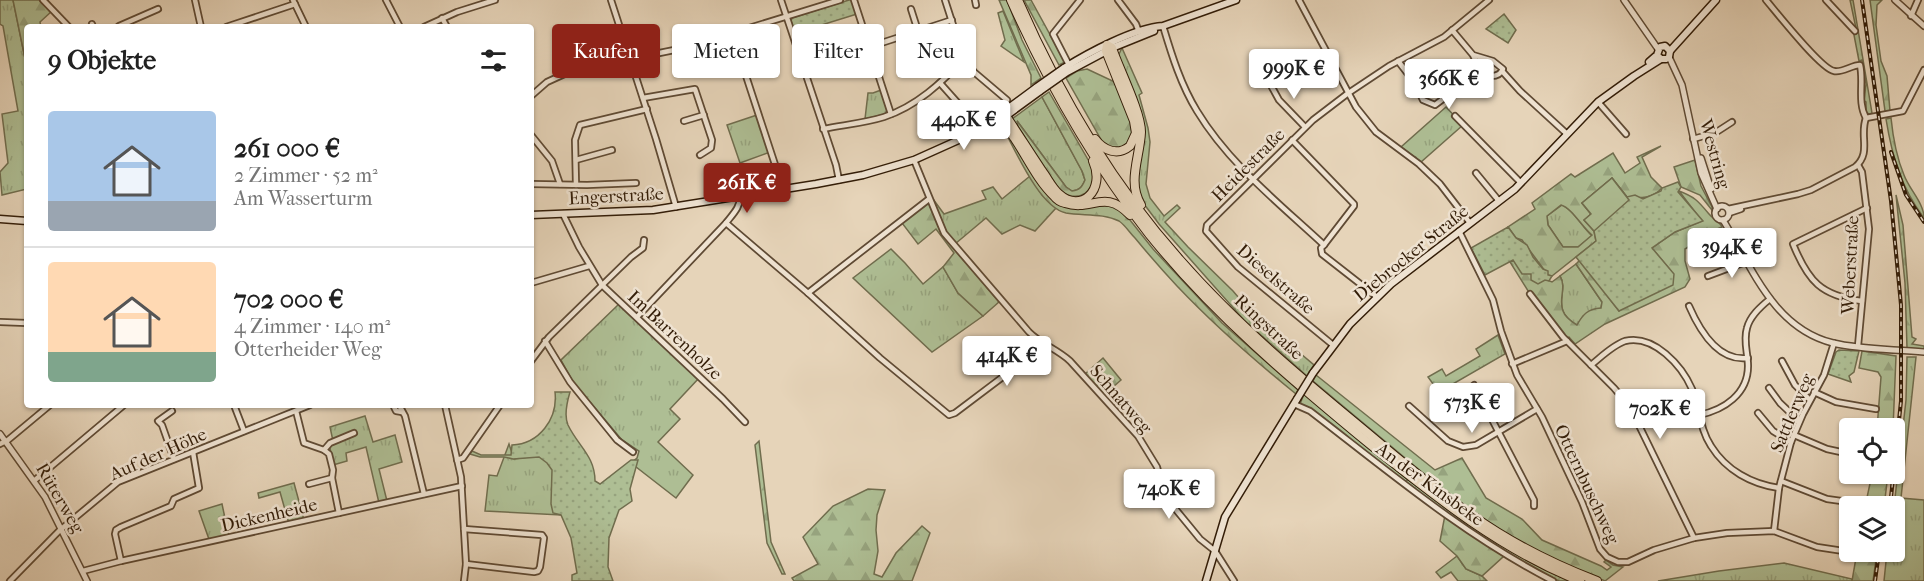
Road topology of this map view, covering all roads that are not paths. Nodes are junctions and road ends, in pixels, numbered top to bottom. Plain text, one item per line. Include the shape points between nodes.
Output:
1 (43, 0) edge
2 (195, 0) edge
3 (386, 0) edge
4 (495, 0) edge
5 (611, 0) edge
6 (781, 0) edge
7 (840, 0) edge
8 (854, 0) edge
9 (945, 0) edge
10 (1011, 0) edge
11 (1018, 0) edge
12 (1080, 0) edge
13 (1118, 0) edge
14 (1236, 0) edge
15 (1298, 0) edge
16 (1489, 0) edge
17 (1624, 0) edge
18 (1716, 0) edge
19 (1766, 0) edge
20 (1826, 0) edge
21 (1895, 0) edge
22 (1918, 0) edge
23 (294, 2) edge
24 (475, 3) edge
25 (158, 9) dead end
26 (910, 9) dead end
27 (787, 16) junction
28 (1911, 16) junction
29 (442, 18) junction
30 (951, 20) junction
31 (66, 24) edge
32 (128, 24) edge
33 (200, 24) edge
34 (234, 24) edge
35 (305, 24) edge
36 (398, 24) edge
37 (430, 24) edge
38 (445, 24) edge
39 (619, 24) edge
40 (761, 24) edge
41 (862, 24) edge
42 (915, 24) edge
43 (939, 24) edge
44 (952, 24) edge
45 (1162, 26) junction
46 (1924, 26) edge
47 (1452, 30) junction
48 (1855, 31) dead end
49 (1139, 32) junction
50 (1109, 48) junction
51 (1664, 53) junction
52 (1473, 55) junction
53 (1398, 61) junction
54 (1067, 68) junction
55 (1924, 70) edge
56 (1502, 71) junction
57 (976, 74) edge
58 (1269, 75) dead end
59 (556, 78) edge
60 (636, 78) edge
61 (747, 78) edge
62 (879, 78) edge
63 (945, 78) edge
64 (940, 83) junction
65 (1415, 84) junction
66 (534, 93) edge
67 (1347, 94) junction
68 (643, 98) junction
69 (1007, 100) dead end
70 (1598, 102) junction
71 (1072, 107) junction
72 (647, 109) junction
73 (965, 111) dead end
74 (891, 114) junction
75 (704, 115) junction
76 (1002, 116) junction
77 (1455, 116) dead end
78 (1866, 118) junction
79 (684, 121) dead end
80 (1732, 122) dead end
81 (1305, 127) junction
82 (824, 129) junction
83 (1567, 134) junction
84 (1626, 134) dead end
85 (1694, 138) junction
86 (534, 139) edge
87 (1292, 140) junction
88 (1088, 146) junction
89 (612, 150) dead end
90 (700, 155) dead end
91 (576, 160) junction
92 (914, 160) junction
93 (1858, 165) junction
94 (1476, 173) dead end
95 (1253, 178) junction
96 (839, 180) junction
97 (636, 183) dead end
98 (1521, 183) junction
99 (534, 184) edge
100 (560, 184) junction
101 (576, 185) junction
102 (783, 189) junction
103 (740, 196) junction
104 (929, 199) junction
105 (1499, 201) junction
106 (676, 207) junction
107 (1719, 208) junction
108 (1867, 208) junction
109 (563, 214) junction
110 (534, 215) edge
111 (1727, 215) junction
112 (0, 219) edge
113 (24, 221) edge
114 (726, 223) junction
115 (1470, 223) junction
116 (1205, 228) joint
117 (1459, 231) junction
118 (1154, 235) junction
119 (644, 240) dead end
120 (1324, 245) junction
121 (1748, 261) junction
122 (589, 266) junction
123 (1708, 276) dead end
124 (534, 282) edge
125 (603, 285) junction
126 (808, 293) junction
127 (1530, 294) dead end
128 (1377, 297) junction
129 (1770, 299) junction
130 (1862, 302) junction
131 (1689, 306) dead end
132 (637, 317) junction
133 (0, 322) edge
134 (24, 323) edge
135 (545, 341) junction
136 (1567, 341) junction
137 (1834, 343) junction
138 (1045, 345) junction
139 (1333, 345) junction
140 (1858, 346) junction
141 (1924, 352) edge
142 (534, 357) edge
143 (1748, 358) junction
144 (1782, 361) dead end
145 (1512, 364) junction
146 (1591, 365) junction
147 (1474, 385) dead end
148 (1769, 388) dead end
149 (1814, 392) junction
150 (1810, 400) junction
151 (1295, 401) junction
152 (1409, 406) dead end
153 (46, 408) edge
154 (120, 408) edge
155 (235, 408) edge
156 (302, 408) edge
157 (400, 408) edge
158 (446, 408) edge
159 (498, 408) edge
160 (1537, 409) junction
161 (1876, 410) dead end
162 (172, 411) dead end
163 (296, 411) junction
164 (1758, 413) dead end
165 (1699, 415) junction
166 (1800, 421) junction
167 (745, 422) dead end
168 (244, 431) junction
169 (1499, 432) junction
170 (354, 433) dead end
171 (0, 434) edge
172 (1794, 435) junction
173 (1791, 442) junction
174 (3, 443) edge
175 (324, 450) junction
176 (193, 452) junction
177 (633, 452) dead end
178 (1839, 452) edge
179 (174, 459) junction
180 (457, 460) junction
181 (332, 478) junction
182 (35, 480) junction
183 (1781, 481) junction
184 (309, 484) dead end
185 (462, 486) junction
186 (1779, 488) junction
187 (424, 494) junction
188 (1839, 501) edge
189 (1534, 506) dead end
190 (339, 513) junction
191 (62, 528) junction
192 (465, 529) junction
193 (1774, 531) junction
194 (1694, 538) junction
195 (1839, 550) edge
196 (1215, 551) junction
197 (121, 561) junction
198 (466, 564) junction
199 (83, 572) junction
200 (10, 581) edge
201 (87, 581) edge
202 (464, 581) edge
203 (1206, 581) edge
204 (1233, 581) edge
205 (1553, 581) edge
206 (1580, 581) edge
207 (1597, 581) edge

1 - 31 street
2 - 33 street
3 - 36 street
4 - 24 street
5 - 39 street
6 - 27 street
7 - 27 street
8 - 41 street
9 - 30 street
10 - 88 highway, Ringstraße via 1047,77
11 - 71 highway, Ringstraße
12 - 54 street via 1053,34
13 - 49 street
14 - 45 main road, Engerstraße
15 - 67 street
16 - 47 street, Heidestraße
17 - 51 street, Westring
18 - 51 main road, Diebrocker Straße
19 - 78 street, Weberstraße via 1830,70 1860,65
20 - 48 street
21 - 28 street
22 - 28 street
23 - 34 street
23 - 35 street
24 - 29 street
25 - 32 street
26 - 42 street
27 - 40 street
27 - 82 street
28 - 46 street
29 - 37 street
29 - 38 street
30 - 43 street
30 - 44 street
45 - 49 main road, Engerstraße
45 - 50 main road, Engerstraße
45 - 95 street via 1197,111
47 - 52 street
47 - 53 street, Heidestraße
49 - 50 main road, Engerstraße
50 - 54 main road, Engerstraße
50 - 71 highway via 1134,121 1133,142 1122,151 1105,149 1080,112
50 - 118 highway via 1141,126 1134,190 1155,224
51 - 70 main road, Diebrocker Straße
51 - 85 street, Westring via 1679,76
52 - 56 street via 1499,65
52 - 56 street via 1485,74 1495,76
53 - 65 street
53 - 67 street, Heidestraße
54 - 76 main road, Engerstraße, bridge
55 - 78 street via 1903,111
56 - 83 street
57 - 69 street
58 - 81 street via 1268,81 1280,100
59 - 66 street
60 - 68 street
61 - 102 street
62 - 74 street
63 - 64 street
64 - 73 street
64 - 74 street
65 - 65 street via 1423,100 1430,104 1443,99 1439,93
67 - 81 street, Heidestraße
67 - 115 street via 1374,130 1440,184
68 - 72 street
68 - 75 street via 694,88
70 - 83 main road, Diebrocker Straße
70 - 84 street
71 - 118 highway, Ringstraße
72 - 91 street via 580,125 575,138
72 - 106 street
74 - 82 street
75 - 79 street
75 - 90 street via 712,140 711,148
76 - 88 highway via 1055,189 1068,200 1080,200 1095,189 1096,169
76 - 92 main road, Engerstraße
76 - 118 highway via 1057,199 1075,205 1115,203 1143,231
77 - 98 street
78 - 93 street, Weberstraße via 1865,153
80 - 85 street via 1715,133
81 - 87 street, Heidestraße
82 - 96 street
83 - 98 main road, Diebrocker Straße
85 - 107 street, Westring
86 - 100 street via 552,161
87 - 95 street, Heidestraße
87 - 120 street via 1354,204
88 - 118 highway, Ringstraße via 1115,188
89 - 91 street
91 - 101 street
92 - 96 main road, Engerstraße
92 - 104 street, Schnatweg
93 - 108 street, Weberstraße
93 - 111 street via 1811,190
94 - 105 street
95 - 116 street, Heidestraße
95 - 120 street
96 - 102 main road, Engerstraße
97 - 101 street
98 - 105 main road, Diebrocker Straße
99 - 100 street
100 - 101 street
102 - 103 main road, Engerstraße
103 - 106 main road, Engerstraße
103 - 114 street via 738,207
104 - 126 street
104 - 138 street, Schnatweg via 944,233 1000,301
105 - 115 main road, Diebrocker Straße
106 - 109 main road, Engerstraße
107 - 111 street
107 - 111 street, Westring via 1717,217
108 - 130 street, Weberstraße
108 - 130 street via 1793,244 1804,270 1818,285
109 - 110 main road, Engerstraße
109 - 122 street, Im Barrenholze
111 - 121 street
112 - 113 main road
114 - 126 street
114 - 132 street
115 - 117 main road, Diebrocker Straße
116 - 139 street, Dieselstraße via 1238,267
117 - 128 main road, Diebrocker Straße
117 - 145 street, Otternbuschweg via 1493,300
118 - 206 highway, Ringstraße via 1195,287 1235,327 1380,452 1488,533
118 - 207 highway, Ringstraße via 1265,346 1434,487 1519,545
119 - 125 street via 643,248
120 - 128 street via 1322,254
121 - 123 street
121 - 129 street
122 - 124 street
122 - 125 street, Im Barrenholze
125 - 132 street, Im Barrenholze
125 - 135 street
126 - 138 street via 949,415
127 - 136 street
128 - 139 main road, Diebrocker Straße
129 - 137 street via 1800,328
129 - 143 street via 1747,327
130 - 140 street, Weberstraße
131 - 143 street via 1714,345 1735,357
132 - 167 street, Im Barrenholze
133 - 134 street
135 - 142 street
135 - 177 street via 570,382 617,440
136 - 145 street
136 - 146 street
137 - 140 street
137 - 149 street, Sattlerweg
138 - 196 street, Schnatweg via 1070,361 1133,429 1157,467 1168,500
139 - 151 main road, Diebrocker Straße, bridge
140 - 141 street
143 - 165 street via 1746,379 1736,396 1723,408
144 - 150 street via 1795,385
145 - 160 street, Otternbuschweg
146 - 165 street via 1621,343 1637,340 1648,344 1683,372
146 - 194 street via 1636,416
147 - 169 street
148 - 166 street
149 - 150 street, Sattlerweg
149 - 161 street via 1836,402
150 - 166 street, Sattlerweg
151 - 196 main road, Diebrocker Straße via 1229,510
151 - 205 street, An der Kinsbeke via 1403,484 1489,544
152 - 169 street via 1458,446 1476,445
153 - 174 street
154 - 182 street
155 - 168 street
156 - 163 street, Auf der Höhe
157 - 187 street
158 - 180 street
159 - 180 street via 464,458
160 - 169 street
160 - 194 street, Otternbuschweg via 1607,557 1628,562
162 - 179 street via 158,421
163 - 168 street, Auf der Höhe
163 - 175 street via 303,441
164 - 173 street via 1773,431
165 - 186 street via 1708,441 1724,462 1747,479
166 - 172 street, Sattlerweg
168 - 176 street, Auf der Höhe
169 - 189 street
170 - 175 street via 330,443
171 - 174 street, Rüterweg
172 - 173 street, Sattlerweg
172 - 178 street
173 - 183 street, Sattlerweg
174 - 182 street, Rüterweg
175 - 181 street via 329,454
176 - 179 street, Auf der Höhe
176 - 197 street via 199,488 174,499 171,506 116,530
179 - 191 street, Auf der Höhe via 118,482
180 - 185 street
181 - 184 street
181 - 190 street
182 - 191 street, Rüterweg
183 - 186 street, Sattlerweg
183 - 188 street via 1821,498
185 - 187 street, Dickenheide
185 - 192 street
186 - 193 street, Sattlerweg
187 - 190 street, Dickenheide
190 - 197 street, Dickenheide
191 - 199 street, Rüterweg
191 - 200 street, Auf der Höhe
192 - 198 street
192 - 198 street via 544,538 538,571
193 - 194 street, Otternbuschweg
193 - 195 street via 1817,547
196 - 203 main road, Diebrocker Straße
196 - 204 street, Schnatweg
197 - 199 street, Dickenheide
198 - 202 street
199 - 201 street, Rüterweg

